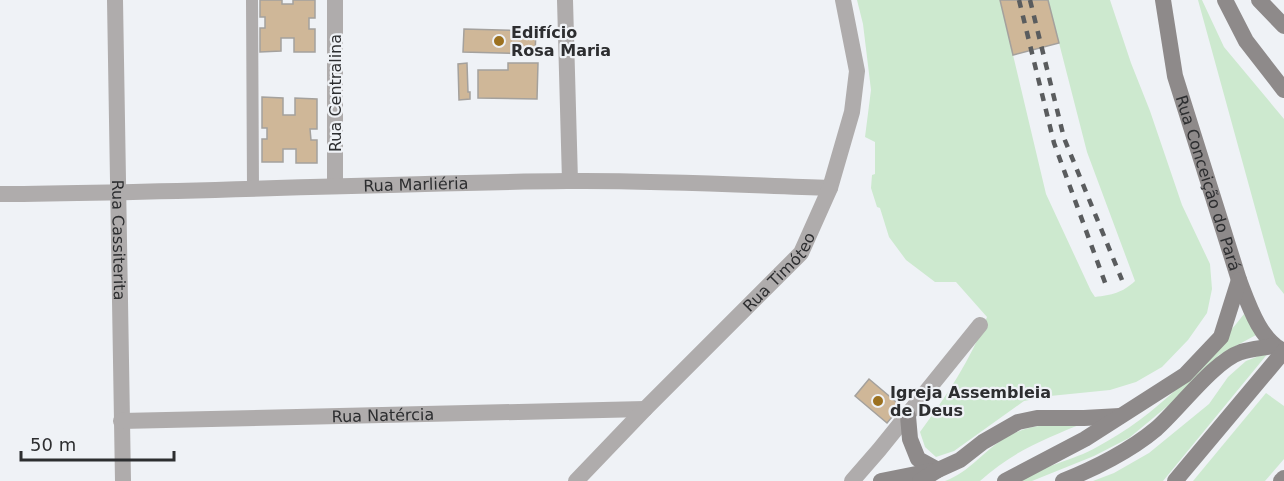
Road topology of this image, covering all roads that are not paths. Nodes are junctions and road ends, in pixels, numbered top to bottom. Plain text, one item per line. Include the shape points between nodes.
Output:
1 (115, 0) edge
2 (252, 0) edge
3 (335, 0) edge
4 (565, 0) edge
5 (843, 0) edge
6 (1163, 0) edge
7 (1225, 0) edge
8 (1259, 0) edge
9 (1284, 26) edge
10 (1284, 90) edge
11 (570, 181) junction
12 (335, 186) junction
13 (253, 188) junction
14 (830, 188) junction
15 (118, 193) junction
16 (0, 194) edge
17 (1239, 280) junction
18 (980, 325) dead end
19 (1280, 349) edge
20 (645, 409) junction
21 (1124, 415) junction
22 (908, 416) junction
23 (121, 422) junction
24 (938, 470) junction
25 (123, 481) edge
26 (576, 481) edge
27 (852, 481) edge
28 (881, 481) edge
29 (920, 481) edge
30 (1005, 481) edge
31 (1064, 481) edge
32 (1175, 481) edge

1 - 15 street, Rua Cassiterita
2 - 13 lane
3 - 12 street, Rua Centralina
4 - 11 street
5 - 14 street, Rua Timóteo via 857,71 852,112
6 - 17 main road, Rua Conceição do Pará via 1175,76
7 - 10 main road via 1246,41
8 - 9 main road
11 - 12 street, Rua Marliéria
11 - 14 street, Rua Marliéria
12 - 13 street, Rua Marliéria
13 - 15 street, Rua Marliéria
14 - 20 street, Rua Timóteo via 801,253
15 - 16 street, Rua Marliéria
15 - 23 street, Rua Cassiterita
17 - 19 main road, Rua Conceição do Pará via 1252,312
17 - 21 main road via 1221,337 1185,375
18 - 22 street
19 - 31 main road via 1241,352 1229,358 1155,430
19 - 32 main road
20 - 23 street, Rua Natércia
20 - 26 street, Rua Timóteo
21 - 24 main road via 1018,422
21 - 30 main road
22 - 24 main road via 910,439 918,459
22 - 27 street
23 - 25 street, Rua Cassiterita
24 - 28 main road
24 - 29 main road

